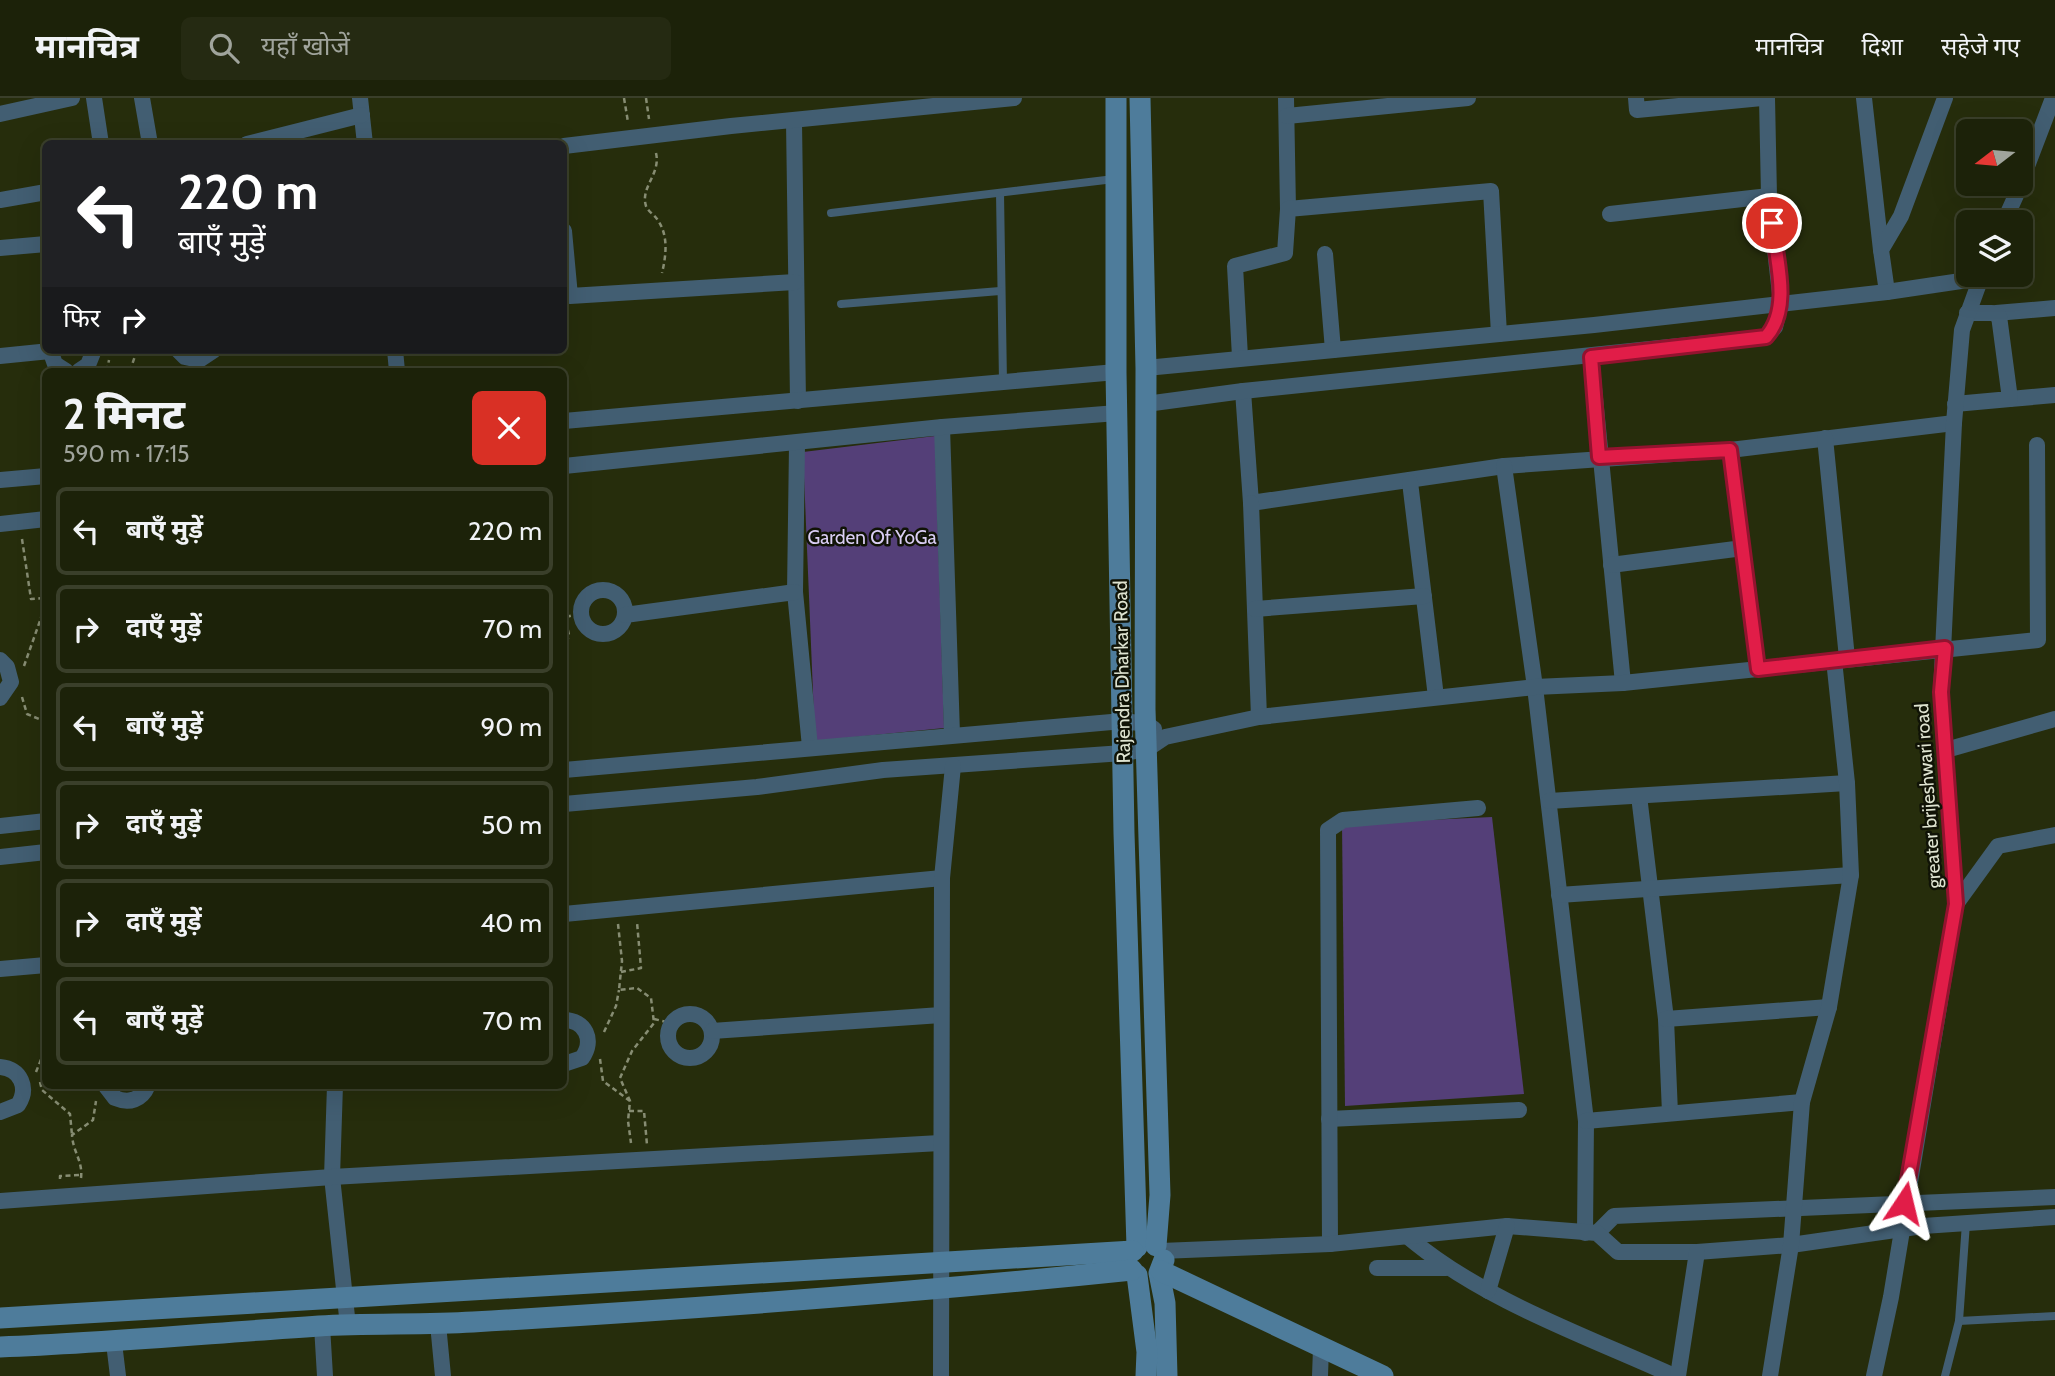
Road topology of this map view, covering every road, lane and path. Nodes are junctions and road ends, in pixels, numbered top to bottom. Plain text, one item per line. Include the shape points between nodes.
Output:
1 (72, 98) edge
2 (94, 98) edge
3 (142, 98) edge
4 (360, 98) edge
5 (624, 98) edge
6 (646, 98) edge
7 (1014, 98) edge
8 (1116, 98) edge
9 (1140, 98) edge
10 (1286, 98) edge
11 (1468, 98) edge
12 (1636, 98) edge
13 (1764, 98) edge
14 (1864, 98) edge
15 (1945, 98) edge
16 (2053, 98) edge
17 (938, 102) edge
18 (0, 114) edge
19 (362, 116) junction
20 (1287, 116) junction
21 (794, 122) junction
22 (651, 135) junction
23 (630, 138) junction
24 (100, 140) edge
25 (149, 140) edge
26 (263, 140) edge
27 (365, 140) edge
28 (567, 146) edge
29 (2034, 148) edge
30 (1117, 179) junction
31 (42, 193) edge
32 (1000, 193) junction
33 (1769, 196) junction
34 (0, 200) edge
35 (1288, 209) junction
36 (831, 213) dead end
37 (1610, 214) dead end
38 (42, 244) edge
39 (0, 248) edge
40 (1881, 250) junction
41 (1325, 254) dead end
42 (1956, 280) edge
43 (795, 282) junction
44 (1978, 287) edge
45 (659, 292) junction
46 (1000, 292) junction
47 (1887, 292) junction
48 (567, 297) edge
49 (1781, 303) junction
50 (841, 304) dead end
51 (2055, 308) edge
52 (1967, 313) junction
53 (1996, 313) junction
54 (1499, 334) junction
55 (1333, 350) junction
56 (42, 351) edge
57 (51, 354) edge
58 (182, 354) edge
59 (209, 354) edge
60 (0, 356) edge
61 (1240, 357) junction
62 (1591, 357) junction
63 (61, 368) edge
64 (1146, 368) junction
65 (1116, 372) junction
66 (1003, 382) junction
67 (1243, 391) junction
68 (2055, 394) edge
69 (2010, 399) junction
70 (798, 401) junction
71 (1146, 404) junction
72 (1955, 404) junction
73 (1116, 414) junction
74 (567, 421) edge
75 (1954, 424) junction
76 (942, 427) junction
77 (1825, 438) junction
78 (797, 444) junction
79 (2036, 445) dead end
80 (1730, 450) junction
81 (1599, 457) junction
82 (567, 466) edge
83 (1504, 466) junction
84 (42, 475) edge
85 (0, 480) edge
86 (1410, 482) junction
87 (1251, 503) junction
88 (42, 519) edge
89 (19, 522) junction
90 (0, 524) edge
91 (2047, 534) edge
92 (1743, 548) junction
93 (1611, 565) junction
94 (795, 592) junction
95 (1424, 596) junction
96 (42, 598) edge
97 (1255, 609) junction
98 (42, 613) edge
99 (567, 613) edge
100 (573, 615) junction
101 (625, 615) junction
102 (2055, 638) edge
103 (2038, 640) junction
104 (567, 641) edge
105 (1945, 648) junction
106 (1841, 659) junction
107 (0, 660) edge
108 (1758, 669) junction
109 (23, 674) dead end
110 (1623, 683) junction
111 (1535, 687) junction
112 (22, 688) dead end
113 (1436, 697) junction
114 (0, 698) edge
115 (1259, 718) junction
116 (2055, 719) edge
117 (42, 720) edge
118 (1123, 721) junction
119 (1147, 723) junction
120 (952, 734) junction
121 (1165, 737) junction
122 (810, 747) junction
123 (1147, 749) junction
124 (1945, 750) junction
125 (1123, 753) junction
126 (953, 766) junction
127 (567, 771) edge
128 (1847, 783) junction
129 (1639, 796) junction
130 (1549, 801) junction
131 (567, 804) edge
132 (1478, 808) dead end
133 (42, 821) edge
134 (0, 825) edge
135 (2055, 835) edge
136 (42, 852) edge
137 (0, 857) edge
138 (1852, 875) junction
139 (942, 878) junction
140 (1649, 889) junction
141 (1559, 895) junction
142 (1956, 904) junction
143 (636, 907) junction
144 (617, 909) junction
145 (567, 914) edge
146 (42, 965) edge
147 (0, 969) edge
148 (621, 972) junction
149 (619, 990) junction
150 (1829, 1007) junction
151 (941, 1015) junction
152 (654, 1019) junction
153 (1666, 1019) junction
154 (567, 1021) edge
155 (671, 1023) junction
156 (712, 1031) junction
157 (603, 1036) dead end
158 (601, 1049) dead end
159 (42, 1055) edge
160 (567, 1063) edge
161 (0, 1067) edge
162 (100, 1089) edge
163 (102, 1089) edge
164 (146, 1089) edge
165 (335, 1089) edge
166 (630, 1101) junction
167 (1802, 1102) junction
168 (1519, 1110) dead end
169 (629, 1111) junction
170 (0, 1112) edge
171 (1670, 1113) junction
172 (1329, 1119) junction
173 (1586, 1121) junction
174 (72, 1135) junction
175 (940, 1143) junction
176 (641, 1160) junction
177 (332, 1177) junction
178 (80, 1195) junction
179 (2055, 1197) edge
180 (0, 1201) edge
181 (1968, 1201) junction
182 (1904, 1203) junction
183 (1793, 1209) junction
184 (2055, 1217) edge
185 (1966, 1223) junction
186 (1507, 1226) junction
187 (1901, 1231) junction
188 (1591, 1233) junction
189 (1408, 1237) junction
190 (1330, 1244) junction
191 (1791, 1245) junction
192 (1697, 1252) junction
193 (1147, 1261) junction
194 (942, 1264) junction
195 (1377, 1268) dead end
196 (1446, 1268) junction
197 (943, 1291) junction
198 (1488, 1291) junction
199 (345, 1297) junction
200 (2055, 1316) edge
201 (0, 1318) edge
202 (1959, 1321) junction
203 (439, 1324) junction
204 (323, 1326) junction
205 (348, 1326) junction
206 (114, 1343) junction
207 (0, 1347) edge
208 (1321, 1348) junction
209 (118, 1376) edge
210 (325, 1376) edge
211 (443, 1376) edge
212 (941, 1376) edge
213 (1146, 1376) edge
214 (1167, 1376) edge
215 (1320, 1376) edge
216 (1383, 1376) edge
217 (1676, 1376) edge
218 (1770, 1376) edge
219 (1874, 1376) edge
220 (1945, 1376) edge

1 - 18 street
2 - 24 street
3 - 25 street
4 - 19 street
5 - 23 path
6 - 22 path
7 - 17 street
8 - 30 street, Rajendra Dharkar Road
9 - 64 street, Rajendra Dharkar Road
10 - 20 street
11 - 20 street
12 - 13 street via 1637,110
13 - 33 street
14 - 40 street
15 - 40 street via 1901,216
16 - 29 street
17 - 21 street
19 - 26 street
19 - 27 street
20 - 35 street
21 - 22 street
21 - 43 street
22 - 23 street
22 - 45 path via 659,165 646,192 646,207 659,222 666,255
23 - 28 street
30 - 32 lane
30 - 65 street, Rajendra Dharkar Road
31 - 34 street
32 - 36 lane
32 - 46 lane
33 - 37 street
33 - 49 street
35 - 54 street via 1491,191
35 - 61 street via 1285,253 1235,266
38 - 39 street
40 - 47 street
41 - 55 street
42 - 47 street
43 - 45 street
43 - 70 street
44 - 52 street, greater brijeshwari road
45 - 48 street
46 - 50 lane
46 - 66 lane
47 - 49 street
49 - 54 street
49 - 62 street via 1775,327 1754,341
51 - 53 street
52 - 53 street
52 - 72 street, greater brijeshwari road
53 - 69 street via 2001,320
54 - 55 street
55 - 61 street
56 - 60 street
57 - 63 street
58 - 59 street via 199,360
61 - 64 street
62 - 67 street
62 - 81 street
64 - 71 street, Rajendra Dharkar Road
65 - 66 street
65 - 73 street, Rajendra Dharkar Road
66 - 70 street
67 - 71 street
67 - 87 street
68 - 69 street
69 - 72 street
70 - 74 street
71 - 119 street, Rajendra Dharkar Road
72 - 75 street, greater brijeshwari road
73 - 76 street
73 - 118 street, Rajendra Dharkar Road
75 - 77 street
75 - 105 street, greater brijeshwari road
76 - 78 street
76 - 120 street
77 - 80 street
77 - 106 street
78 - 82 street
78 - 94 street
79 - 91 street
80 - 81 street
80 - 92 street
81 - 83 street
81 - 93 street
83 - 86 street
83 - 111 street
84 - 85 street
86 - 87 street
86 - 95 street
87 - 97 street
88 - 89 street
89 - 90 street
89 - 96 path via 31,599
91 - 103 street
92 - 93 street
92 - 108 street
93 - 110 street
94 - 101 street
94 - 122 street
95 - 97 street
95 - 113 street
97 - 115 street
98 - 109 path
99 - 100 path
100 - 101 street via 591,632 606,635 619,628
100 - 101 street via 584,599 603,589 622,600
100 - 104 path
102 - 103 street
103 - 105 street
105 - 106 street
105 - 124 street, greater brijeshwari road via 1941,692
106 - 108 street
106 - 128 street
107 - 114 street via 8,667 11,682
108 - 110 street
110 - 111 street
111 - 113 street
111 - 130 street
112 - 117 path via 27,714
113 - 115 street
115 - 121 street
116 - 124 street
118 - 119 street
118 - 120 street
118 - 125 street, Rajendra Dharkar Road
119 - 121 street
119 - 123 street, Rajendra Dharkar Road
120 - 122 street
121 - 123 street
122 - 127 street
123 - 125 street
123 - 193 street, Rajendra Dharkar Road via 1160,1195
124 - 142 street, greater brijeshwari road
125 - 126 street
125 - 193 street, Rajendra Dharkar Road
126 - 131 street
126 - 139 street
128 - 129 street
128 - 138 street
129 - 130 street
129 - 140 street
130 - 141 street
132 - 172 street via 1343,820 1328,830
133 - 134 street
135 - 142 street via 1998,846
136 - 137 street
138 - 140 street
138 - 150 street
139 - 143 street
139 - 151 street
140 - 141 street
140 - 153 street
141 - 173 street
142 - 182 street, greater brijeshwari road
143 - 144 street
143 - 148 path via 641,968
144 - 145 street
144 - 148 path
146 - 147 street
148 - 149 path
149 - 152 path via 637,988 651,998
149 - 157 path
150 - 153 street
150 - 167 street
151 - 156 street
151 - 175 street
152 - 155 path
152 - 166 path via 620,1078
153 - 171 street
154 - 160 street via 580,1024 589,1044 582,1058
155 - 156 street via 690,1013 704,1018
155 - 156 street via 669,1044 685,1058 706,1052
158 - 166 path via 603,1081
159 - 174 path via 35,1069 42,1090 70,1114
161 - 170 street via 20,1077 24,1092 18,1105
162 - 174 path via 93,1120
163 - 164 street via 129,1101
165 - 177 street
166 - 169 path
167 - 171 street
167 - 183 street
168 - 172 street
169 - 176 path
169 - 176 path via 644,1111
171 - 173 street
172 - 190 street
173 - 188 street
174 - 178 path via 73,1149 83,1163
175 - 176 street
175 - 194 street
176 - 177 street
177 - 178 street
177 - 199 street
178 - 180 street
179 - 181 street
181 - 182 street
181 - 185 street
182 - 183 street
182 - 187 street, greater brijeshwari road
183 - 188 street via 1614,1216
183 - 191 street
184 - 185 street
185 - 187 street
185 - 202 lane
186 - 188 street
186 - 189 street
186 - 198 street
187 - 191 street
187 - 219 street, greater brijeshwari road
188 - 192 street via 1618,1252
189 - 190 street
189 - 196 street
190 - 193 street
191 - 192 street
191 - 218 street
192 - 217 street
193 - 194 street
193 - 197 street
193 - 208 street
193 - 213 street, Rajendra Dharkar Road
193 - 214 street, Rajendra Dharkar Road via 1165,1303
194 - 197 street
194 - 199 street
195 - 196 street
196 - 198 street
197 - 203 street
197 - 212 street
198 - 217 street
199 - 201 street
199 - 205 street
200 - 202 lane
202 - 220 lane
203 - 205 street
203 - 211 street
204 - 205 street
204 - 206 street
204 - 210 street
206 - 207 street
206 - 209 street
208 - 215 street
208 - 216 street

